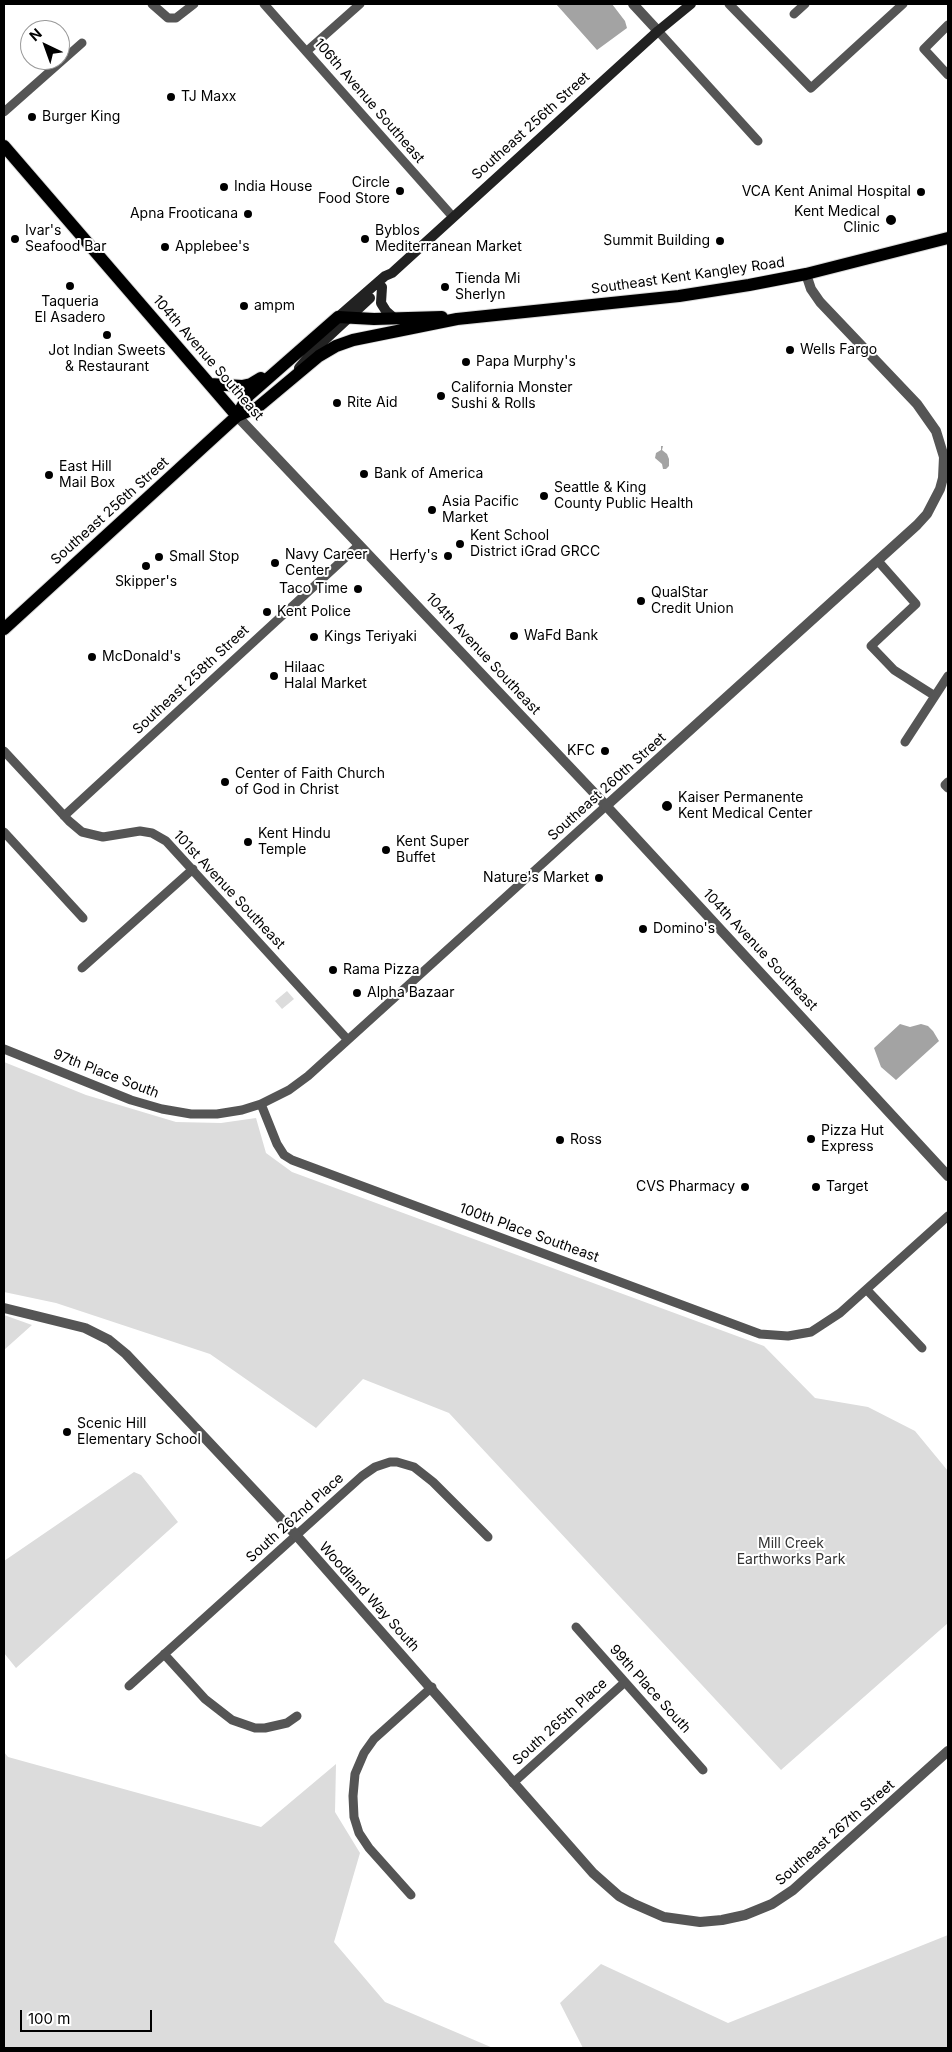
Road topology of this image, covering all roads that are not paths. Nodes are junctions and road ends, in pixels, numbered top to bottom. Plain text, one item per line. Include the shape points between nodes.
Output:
1 (152, 4) edge
2 (194, 4) edge
3 (264, 4) edge
4 (360, 4) edge
5 (634, 4) edge
6 (691, 4) edge
7 (729, 4) edge
8 (805, 4) edge
9 (903, 4) edge
10 (794, 14) dead end
11 (948, 25) edge
12 (658, 31) junction
13 (82, 43) dead end
14 (307, 51) junction
15 (948, 75) edge
16 (4, 112) edge
17 (758, 141) dead end
18 (6, 154) edge
19 (453, 217) junction
20 (948, 238) edge
21 (392, 273) junction
22 (806, 274) junction
23 (382, 287) junction
24 (343, 318) junction
25 (394, 318) junction
26 (430, 318) junction
27 (457, 319) junction
28 (387, 334) junction
29 (276, 370) junction
30 (286, 382) junction
31 (210, 384) junction
32 (238, 416) junction
33 (945, 464) edge
34 (948, 484) edge
35 (938, 495) junction
36 (360, 545) junction
37 (878, 561) junction
38 (4, 629) edge
39 (948, 676) edge
40 (935, 696) junction
41 (905, 742) dead end
42 (4, 751) edge
43 (606, 806) junction
44 (64, 816) junction
45 (4, 832) edge
46 (193, 869) junction
47 (83, 918) dead end
48 (82, 968) dead end
49 (347, 1039) junction
50 (4, 1049) edge
51 (261, 1104) junction
52 (948, 1176) edge
53 (948, 1216) edge
54 (867, 1290) junction
55 (4, 1308) edge
56 (922, 1348) dead end
57 (296, 1535) junction
58 (488, 1537) dead end
59 (576, 1627) dead end
60 (164, 1654) junction
61 (625, 1682) junction
62 (129, 1686) dead end
63 (432, 1688) junction
64 (297, 1716) dead end
65 (948, 1751) edge
66 (703, 1770) dead end
67 (513, 1783) junction
68 (411, 1895) dead end
69 (700, 1922) joint

1 - 2 street via 168,18 176,18
3 - 14 street, 106th Avenue Southeast
4 - 14 street
5 - 12 street
6 - 12 main road, Southeast 256th Street
7 - 9 street via 811,88
8 - 10 street
11 - 15 street via 924,48
12 - 17 street
12 - 19 main road, Southeast 256th Street
13 - 16 street
14 - 19 street, 106th Avenue Southeast
18 - 31 main road, 104th Avenue Southeast
19 - 21 main road, Southeast 256th Street
20 - 22 main road, Southeast Kent Kangley Road
21 - 23 main road, Southeast 256th Street
21 - 24 main road, Southeast 256th Street via 385,276
22 - 27 main road, Southeast Kent Kangley Road via 679,296
22 - 33 street via 820,302 927,416 938,435
23 - 24 main road, Southeast 256th Street
23 - 25 main road via 382,303
24 - 25 main road, Southeast Kent Kangley Road
24 - 29 main road, Southeast 256th Street
24 - 30 main road, Southeast 256th Street
25 - 26 main road, Southeast Kent Kangley Road
26 - 27 main road, Southeast Kent Kangley Road
26 - 28 main road via 390,328
27 - 28 main road, Southeast Kent Kangley Road
28 - 30 main road, Southeast Kent Kangley Road via 336,346
29 - 31 main road via 242,386
29 - 32 main road, Southeast 256th Street via 248,396
30 - 32 main road, Southeast 256th Street via 258,407
31 - 32 main road, 104th Avenue Southeast
32 - 36 street, 104th Avenue Southeast
32 - 38 main road, Southeast 256th Street
33 - 35 street, Southeast 260th Street
34 - 35 street
35 - 37 street, Southeast 260th Street via 927,514
36 - 43 street, 104th Avenue Southeast
36 - 44 street, Southeast 258th Street
37 - 40 street via 916,604 871,646 894,670
37 - 43 street, Southeast 260th Street
39 - 40 street
40 - 41 street
42 - 44 street, 101st Avenue Southeast
43 - 49 street, Southeast 260th Street
43 - 52 street, 104th Avenue Southeast
44 - 46 street, 101st Avenue Southeast via 90,835 111,837 138,831 156,835
45 - 47 street
46 - 48 street
46 - 49 street, 101st Avenue Southeast
49 - 51 street, Southeast 260th Street via 308,1076
50 - 51 street, 97th Place South via 131,1100 162,1109 217,1114
51 - 54 street, 100th Place Southeast via 277,1144 292,1160 760,1334 800,1335 811,1332
53 - 54 street, 100th Place Southeast
54 - 56 street
55 - 57 street, Woodland Way South via 85,1328 109,1340 126,1354
57 - 58 street, South 262nd Place via 368,1471 397,1462 414,1467 428,1477
57 - 60 street, South 262nd Place
57 - 63 street, Woodland Way South
59 - 61 street, 99th Place South
60 - 62 street, South 262nd Place
60 - 64 street via 204,1699 232,1720 254,1728 265,1728 287,1723
61 - 66 street, 99th Place South
61 - 67 street, South 265th Place
63 - 67 street, Woodland Way South
63 - 68 street via 374,1739 355,1774 354,1817 359,1833 368,1848
65 - 69 street, Southeast 267th Street via 786,1895 746,1915
67 - 69 street, Woodland Way South via 593,1873 619,1896 664,1916

